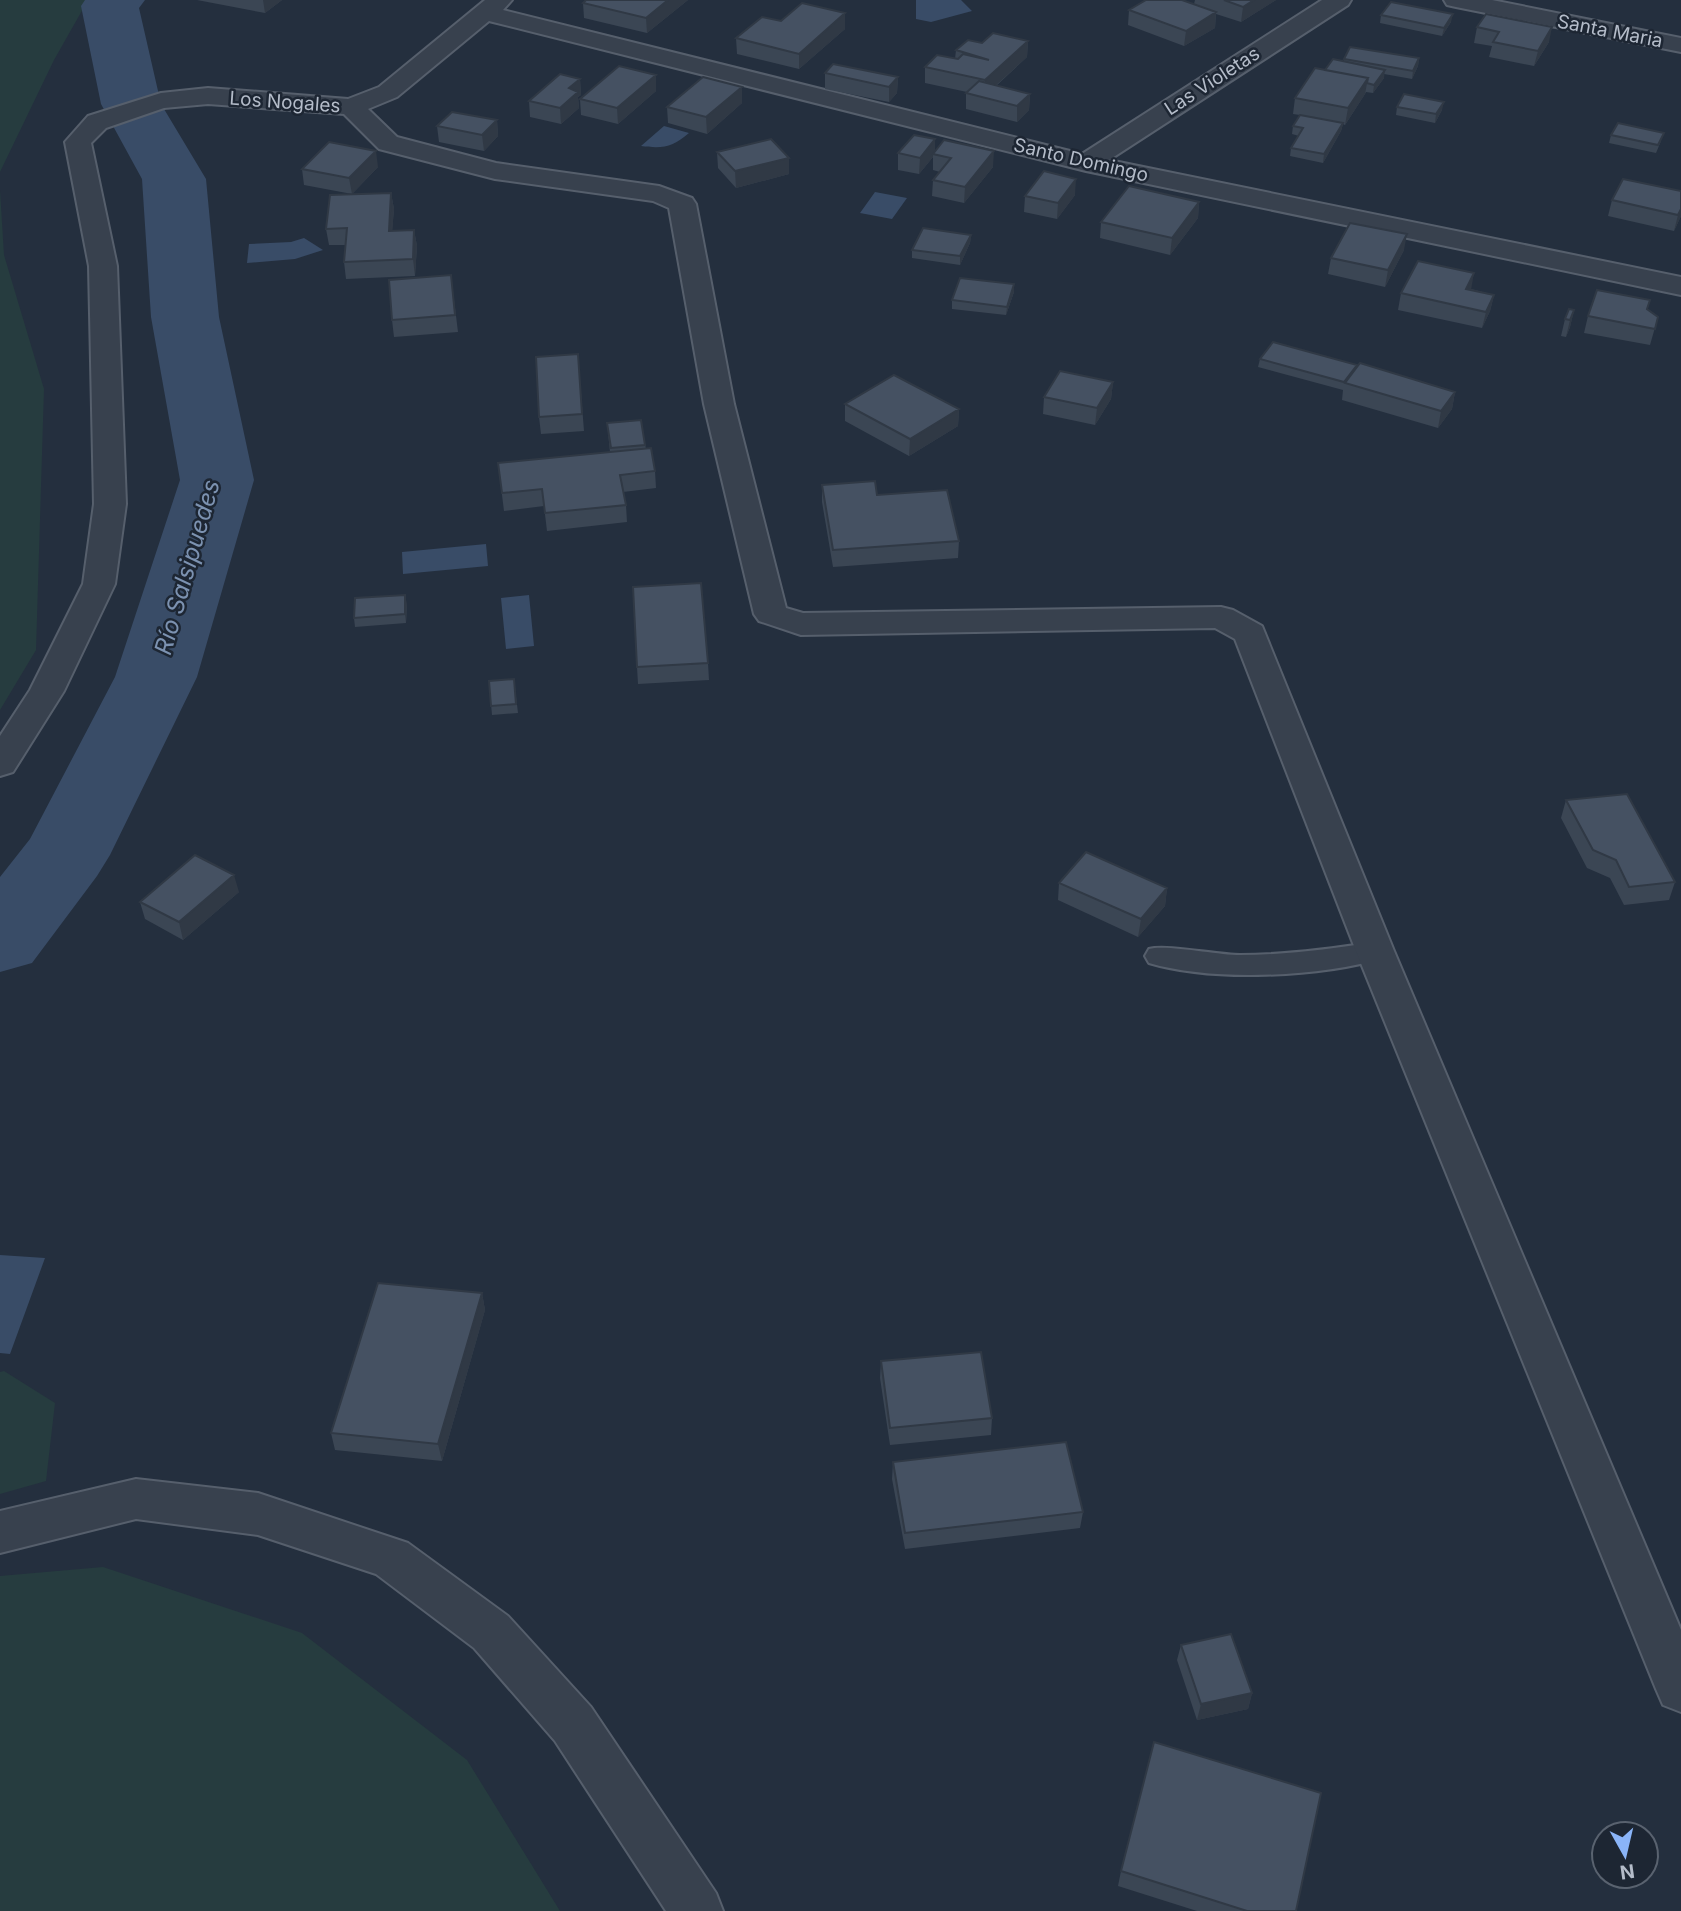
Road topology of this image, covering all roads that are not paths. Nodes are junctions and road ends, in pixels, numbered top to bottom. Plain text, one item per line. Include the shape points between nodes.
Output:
1 (1339, 0) edge
2 (1456, 0) edge
3 (493, 7) edge
4 (1681, 45) edge
5 (351, 107) junction
6 (1086, 163) junction
7 (1681, 286) edge
8 (0, 764) edge
9 (1375, 951) junction
10 (1158, 956) dead end
11 (0, 1532) edge
12 (1681, 1689) edge
13 (697, 1911) edge

1 - 6 street, Las Violetas
2 - 4 street, Santa Maria
3 - 5 street, Los Nogales via 388,92
3 - 6 street, Santo Domingo
5 - 8 street, Los Nogales via 208,96 161,101 97,122 78,142 103,266 110,504 99,584 47,691
5 - 9 street via 388,143 495,171 659,194 682,204 719,404 771,614 801,624 1221,617 1250,633
6 - 7 street, Santo Domingo
9 - 10 lane via 1302,963 1189,963
9 - 12 street
11 - 13 street via 136,1499 258,1514 391,1558 491,1632 573,1724

